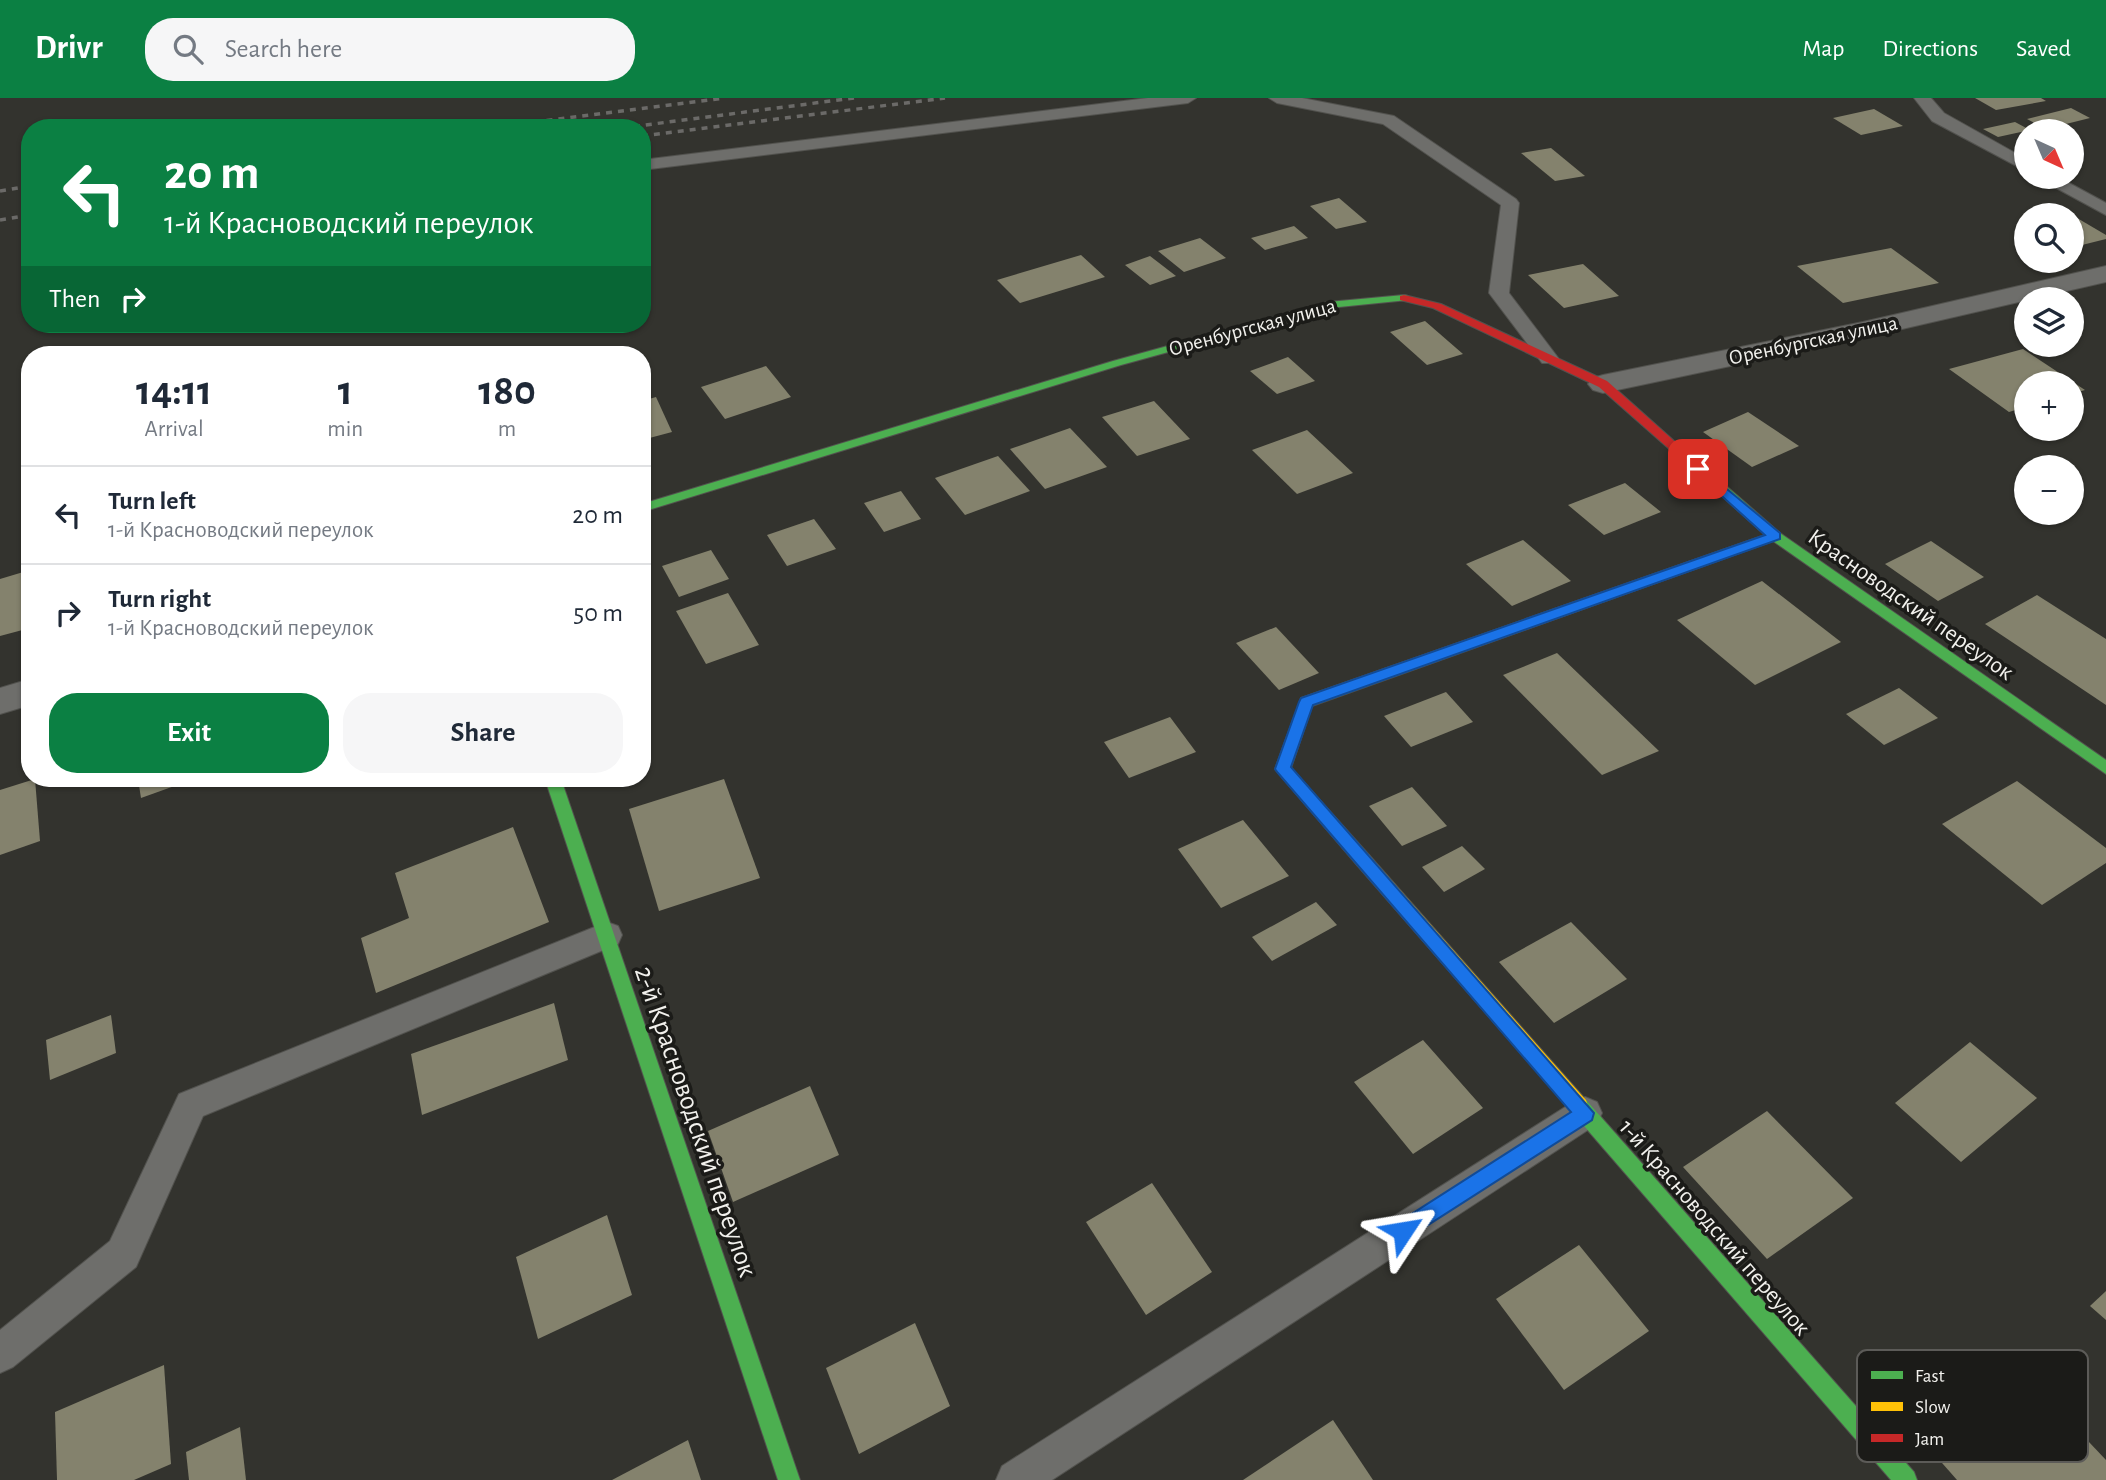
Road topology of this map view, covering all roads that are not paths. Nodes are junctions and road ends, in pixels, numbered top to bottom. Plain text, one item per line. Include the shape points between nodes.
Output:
1 (1188, 98) edge
2 (1278, 98) edge
3 (1922, 98) edge
4 (2014, 159) edge
5 (651, 164) edge
6 (2067, 189) edge
7 (2106, 211) edge
8 (2106, 274) edge
9 (1549, 359) junction
10 (1603, 384) junction
11 (651, 505) edge
12 (1775, 536) junction
13 (21, 695) edge
14 (0, 701) edge
15 (2106, 768) edge
16 (556, 787) edge
17 (607, 935) junction
18 (1585, 1113) junction
19 (0, 1354) edge
20 (1857, 1424) edge
21 (1890, 1462) edge
22 (789, 1480) edge
23 (1016, 1480) edge
24 (1906, 1480) edge

1 - 5 lane
2 - 9 lane via 1388,120 1510,203 1499,293
3 - 4 lane via 1938,117
6 - 7 lane
8 - 10 street, Оренбургская улица
9 - 10 street, Оренбургская улица
9 - 11 street, Оренбургская улица via 1437,306 1398,297 1328,304 1116,363
10 - 12 street, Красноводский переулок
12 - 15 street, Красноводский переулок
12 - 18 street, 1-й Красноводский переулок via 1306,702 1283,769
13 - 14 street
16 - 17 street, 2-й Красноводский переулок
17 - 19 lane via 191,1105 123,1254
17 - 22 street, 2-й Красноводский переулок
18 - 20 street, 1-й Красноводский переулок
18 - 23 lane
21 - 24 street, 1-й Красноводский переулок

